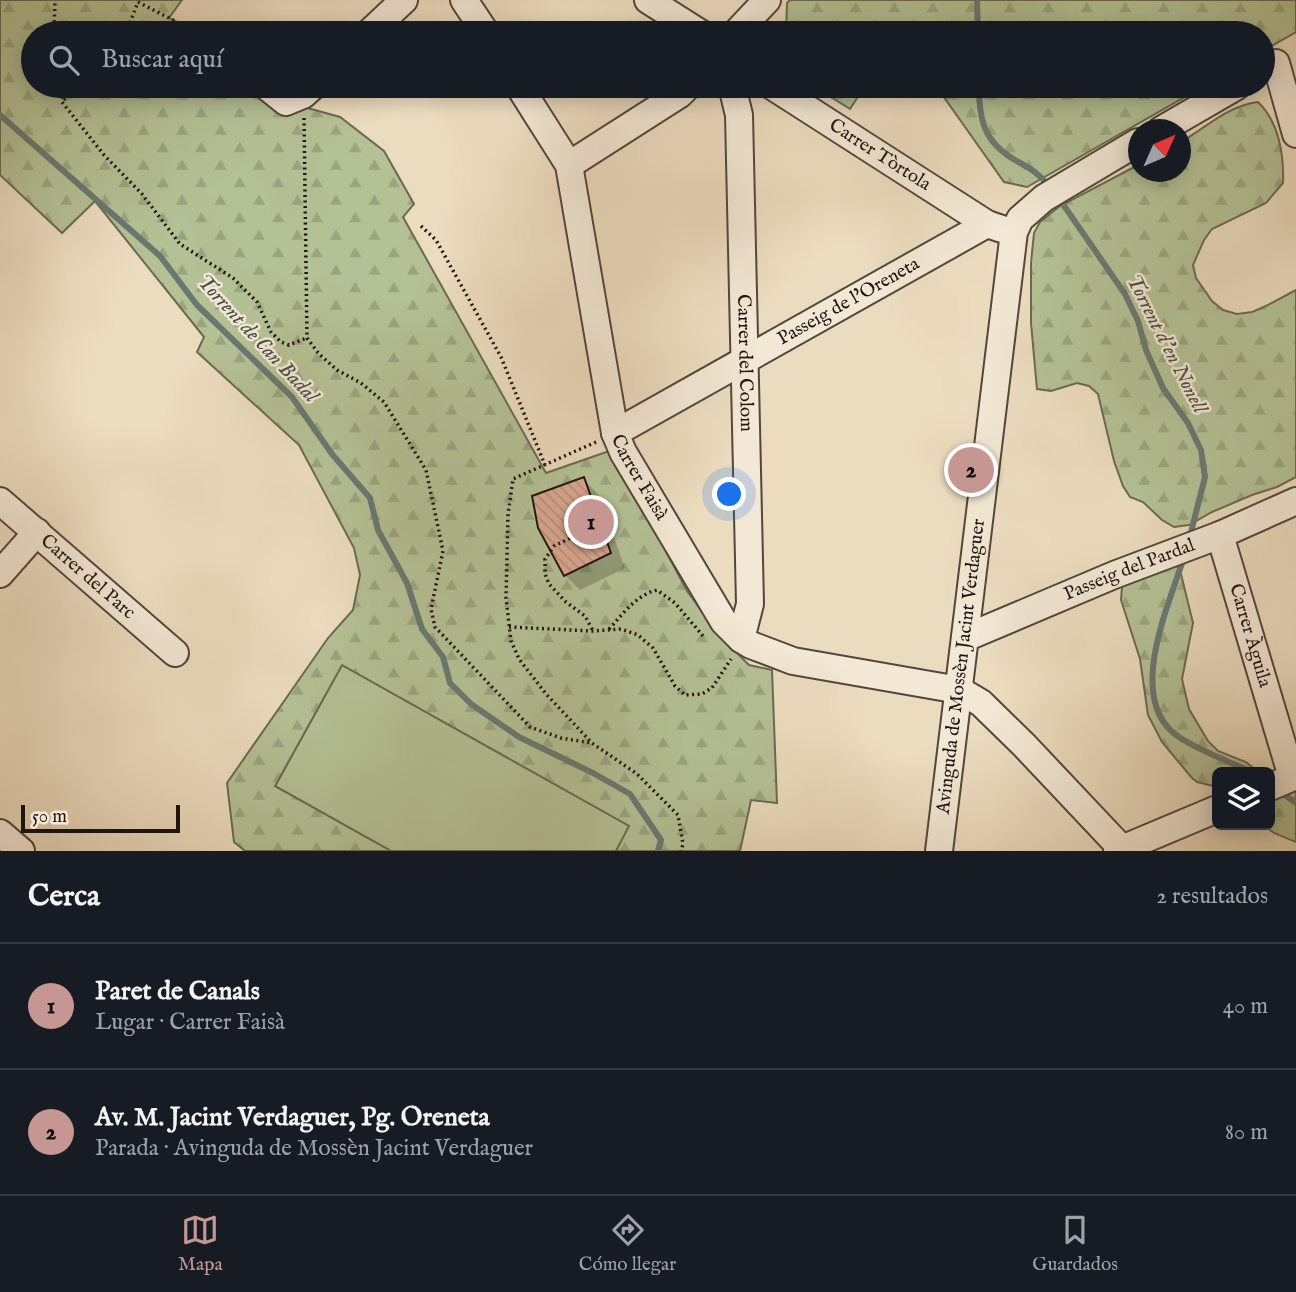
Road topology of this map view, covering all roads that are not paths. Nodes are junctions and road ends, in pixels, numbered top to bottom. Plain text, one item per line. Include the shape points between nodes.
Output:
1 (404, 0) edge
2 (464, 0) edge
3 (648, 0) edge
4 (767, 0) edge
5 (382, 21) edge
6 (478, 21) edge
7 (681, 21) edge
8 (747, 21) edge
9 (1278, 62) edge
10 (527, 98) edge
11 (674, 98) edge
12 (735, 98) edge
13 (791, 98) edge
14 (1216, 98) edge
15 (1180, 119) edge
16 (1296, 134) edge
17 (1128, 148) edge
18 (569, 165) junction
19 (987, 224) junction
20 (1014, 233) junction
21 (745, 360) junction
22 (615, 433) junction
23 (0, 500) edge
24 (1296, 501) edge
25 (37, 532) junction
26 (1220, 535) junction
27 (0, 574) edge
28 (965, 638) junction
29 (741, 639) junction
30 (176, 653) dead end
31 (959, 690) junction
32 (1286, 780) edge
33 (1212, 811) edge
34 (0, 833) edge
35 (1121, 850) edge
36 (21, 851) edge
37 (939, 851) edge

1 - 5 street
2 - 6 street
3 - 7 street
4 - 8 street
9 - 16 street
10 - 18 street, Carrer Faisà
11 - 18 street
12 - 21 street, Carrer del Colom
13 - 19 street, Carrer Tòrtola
14 - 15 street
17 - 20 street via 1052,193 1020,219
18 - 22 street, Carrer Faisà
19 - 20 street
19 - 21 street, Passeig de l'Oreneta
20 - 28 street, Avinguda de Mossèn Jacint Verdaguer
21 - 22 street, Passeig de l'Oreneta
21 - 29 street, Carrer del Colom via 750,604
22 - 29 street, Carrer Faisà via 712,604
23 - 25 street, Carrer del Parc
24 - 26 street, Passeig del Pardal
25 - 27 street
25 - 30 street, Carrer del Parc
26 - 28 street, Passeig del Pardal
26 - 32 street, Carrer Àguila
28 - 31 street, Avinguda de Mossèn Jacint Verdaguer
29 - 31 street, Carrer Faisà via 793,661
31 - 35 street via 981,703
31 - 37 street, Avinguda de Mossèn Jacint Verdaguer
33 - 35 street
34 - 36 street

